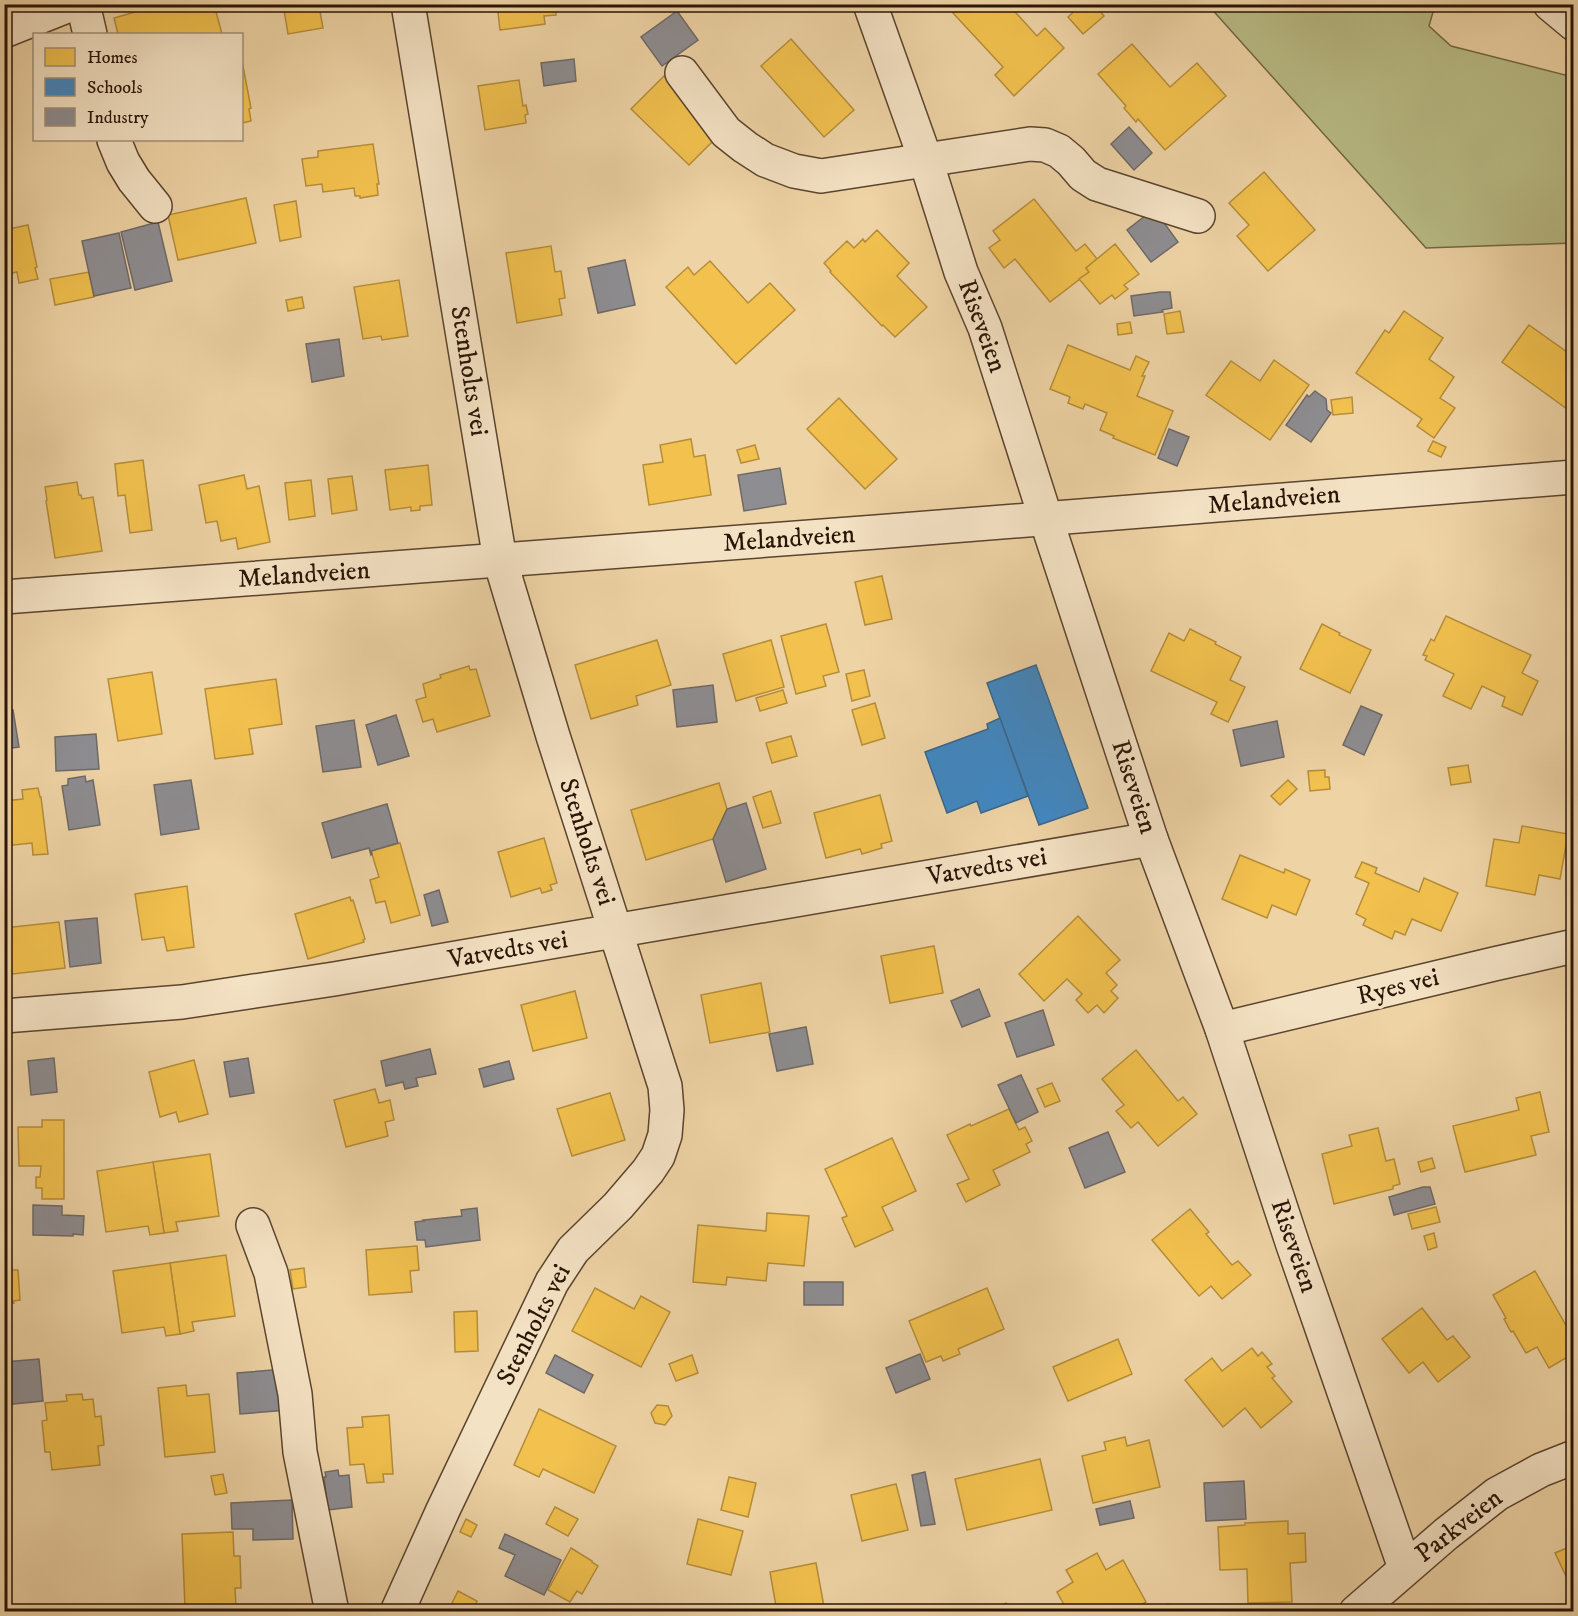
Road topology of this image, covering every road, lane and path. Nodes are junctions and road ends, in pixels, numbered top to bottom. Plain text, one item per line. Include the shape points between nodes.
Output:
1 (72, 4) edge
2 (83, 4) edge
3 (408, 4) edge
4 (870, 4) edge
5 (1550, 4) edge
6 (1574, 24) edge
7 (4, 31) edge
8 (90, 33) edge
9 (682, 73) dead end
10 (114, 141) edge
11 (926, 161) junction
12 (155, 206) dead end
13 (1198, 216) dead end
14 (1574, 477) edge
15 (1046, 519) junction
16 (500, 560) junction
17 (4, 597) edge
18 (1151, 839) junction
19 (615, 932) junction
20 (1574, 946) edge
21 (4, 1016) edge
22 (1222, 1029) junction
23 (253, 1225) dead end
24 (1574, 1457) edge
25 (1405, 1568) junction
26 (332, 1611) edge
27 (397, 1611) edge
28 (1356, 1611) edge

1 - 7 street
2 - 8 street
3 - 16 street, Stenholts vei
4 - 11 street, Riseveien
5 - 6 street
9 - 11 street via 726,132 765,160 794,171 821,176
10 - 12 street via 134,180
11 - 13 street via 1045,145 1071,160 1097,184
11 - 15 street, Riseveien via 961,272 986,328
14 - 15 street, Melandveien
15 - 16 street, Melandveien
15 - 18 street, Riseveien
16 - 17 street, Melandveien
16 - 19 street, Stenholts vei
18 - 19 street, Vatvedts vei
18 - 22 street, Riseveien
19 - 21 street, Vatvedts vei via 182,1002
19 - 27 street, Stenholts vei via 665,1086 665,1135 648,1171 573,1250 552,1282
20 - 22 street, Ryes vei
22 - 25 street, Riseveien
23 - 26 street via 271,1273 295,1394 300,1452
24 - 25 street, Parkveien via 1497,1494
25 - 28 street, Parkveien

